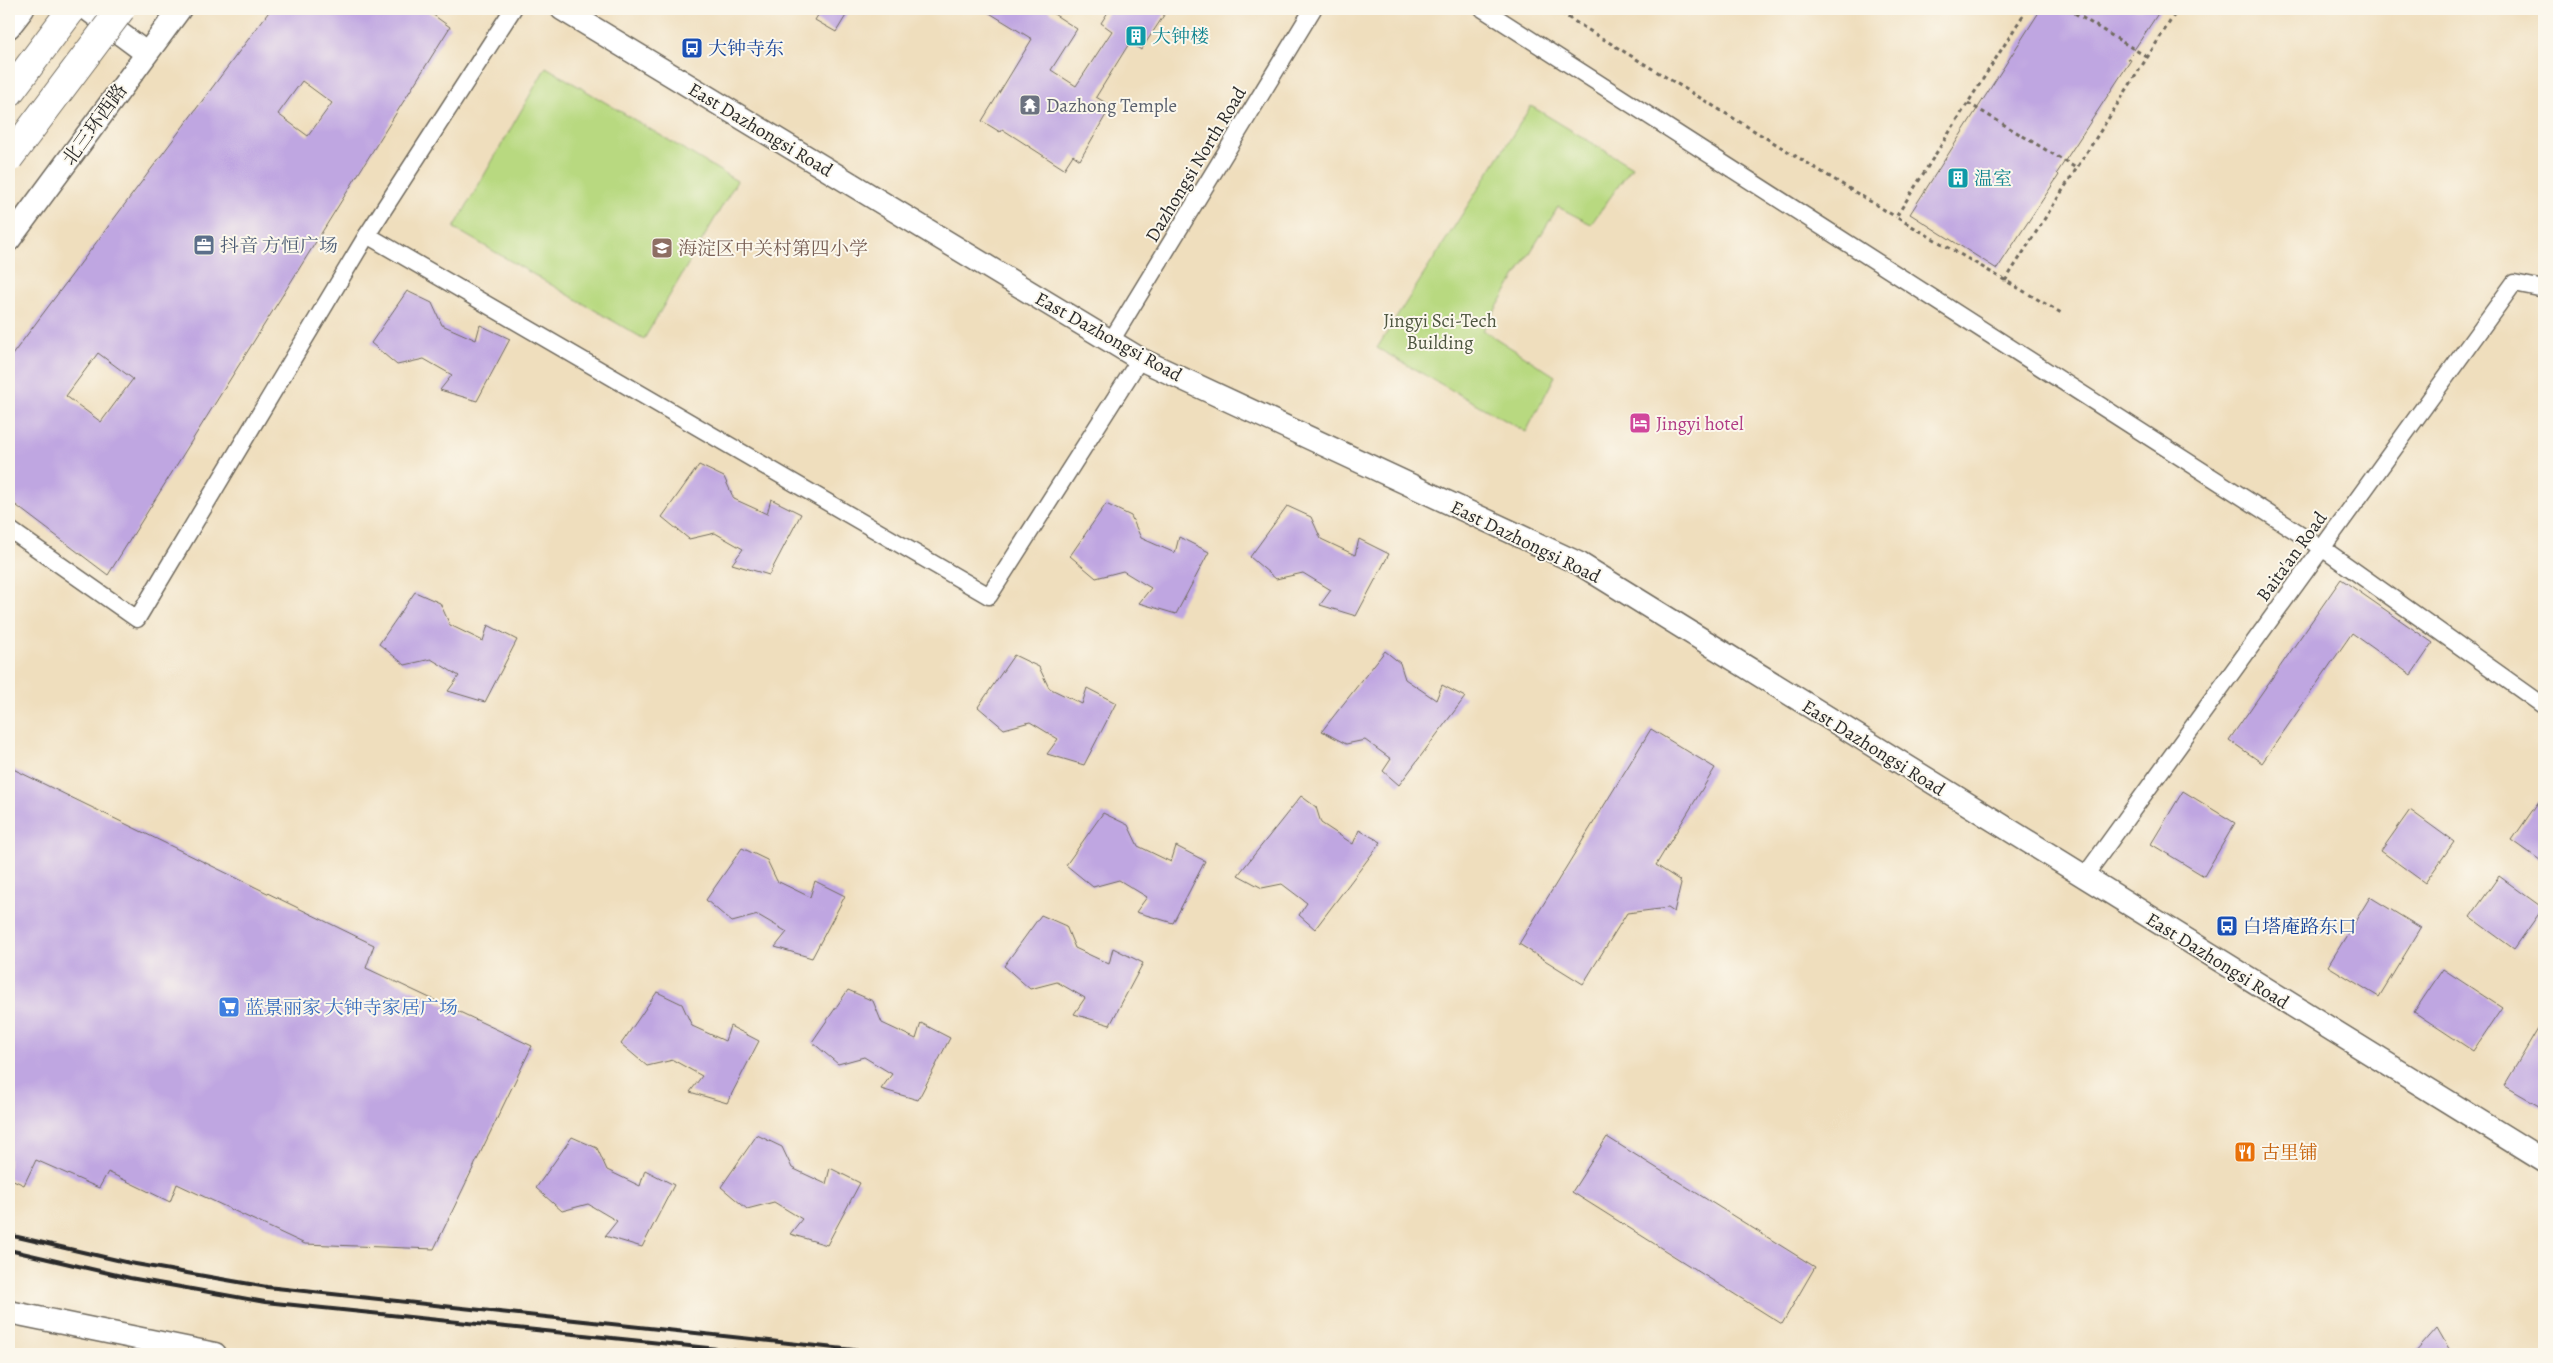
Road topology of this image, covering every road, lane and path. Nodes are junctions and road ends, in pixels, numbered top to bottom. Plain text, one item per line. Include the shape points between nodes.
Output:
1 (23, 9) edge
2 (72, 9) edge
3 (87, 9) edge
4 (121, 9) edge
5 (180, 9) edge
6 (513, 9) edge
7 (562, 9) edge
8 (1313, 9) edge
9 (1483, 9) edge
10 (1554, 9) edge
11 (2027, 9) edge
12 (2068, 9) edge
13 (2178, 9) edge
14 (9, 27) edge
15 (146, 53) junction
16 (2147, 58) junction
17 (9, 93) edge
18 (1968, 103) junction
19 (9, 158) edge
20 (2076, 168) junction
21 (1896, 217) junction
22 (367, 235) junction
23 (9, 240) edge
24 (2005, 281) junction
25 (2544, 289) edge
26 (2063, 314) dead end
27 (1111, 341) junction
28 (1140, 359) junction
29 (9, 529) edge
30 (2322, 548) junction
31 (2544, 706) edge
32 (2084, 877) junction
33 (2544, 1161) edge
34 (9, 1312) edge
35 (215, 1354) edge

1 - 14 street
2 - 17 highway
3 - 15 street
4 - 19 highway, bridge
5 - 15 street, 北三环西路
6 - 22 street
7 - 27 street, East Dazhongsi Road
8 - 27 street, Dazhongsi North Road
9 - 30 street
10 - 21 path
11 - 18 path
12 - 16 path
13 - 16 path
15 - 23 street, 北三环西路
16 - 20 path
18 - 20 path
18 - 21 path
20 - 24 path
21 - 24 path
22 - 28 street via 989,596
22 - 29 street via 137,619
24 - 26 path
25 - 30 street, Baita'an Road via 2514,283
27 - 28 street, East Dazhongsi Road
28 - 32 street, East Dazhongsi Road via 1580,564
30 - 31 street
30 - 32 street, Baita'an Road
32 - 33 street, East Dazhongsi Road
34 - 35 street

